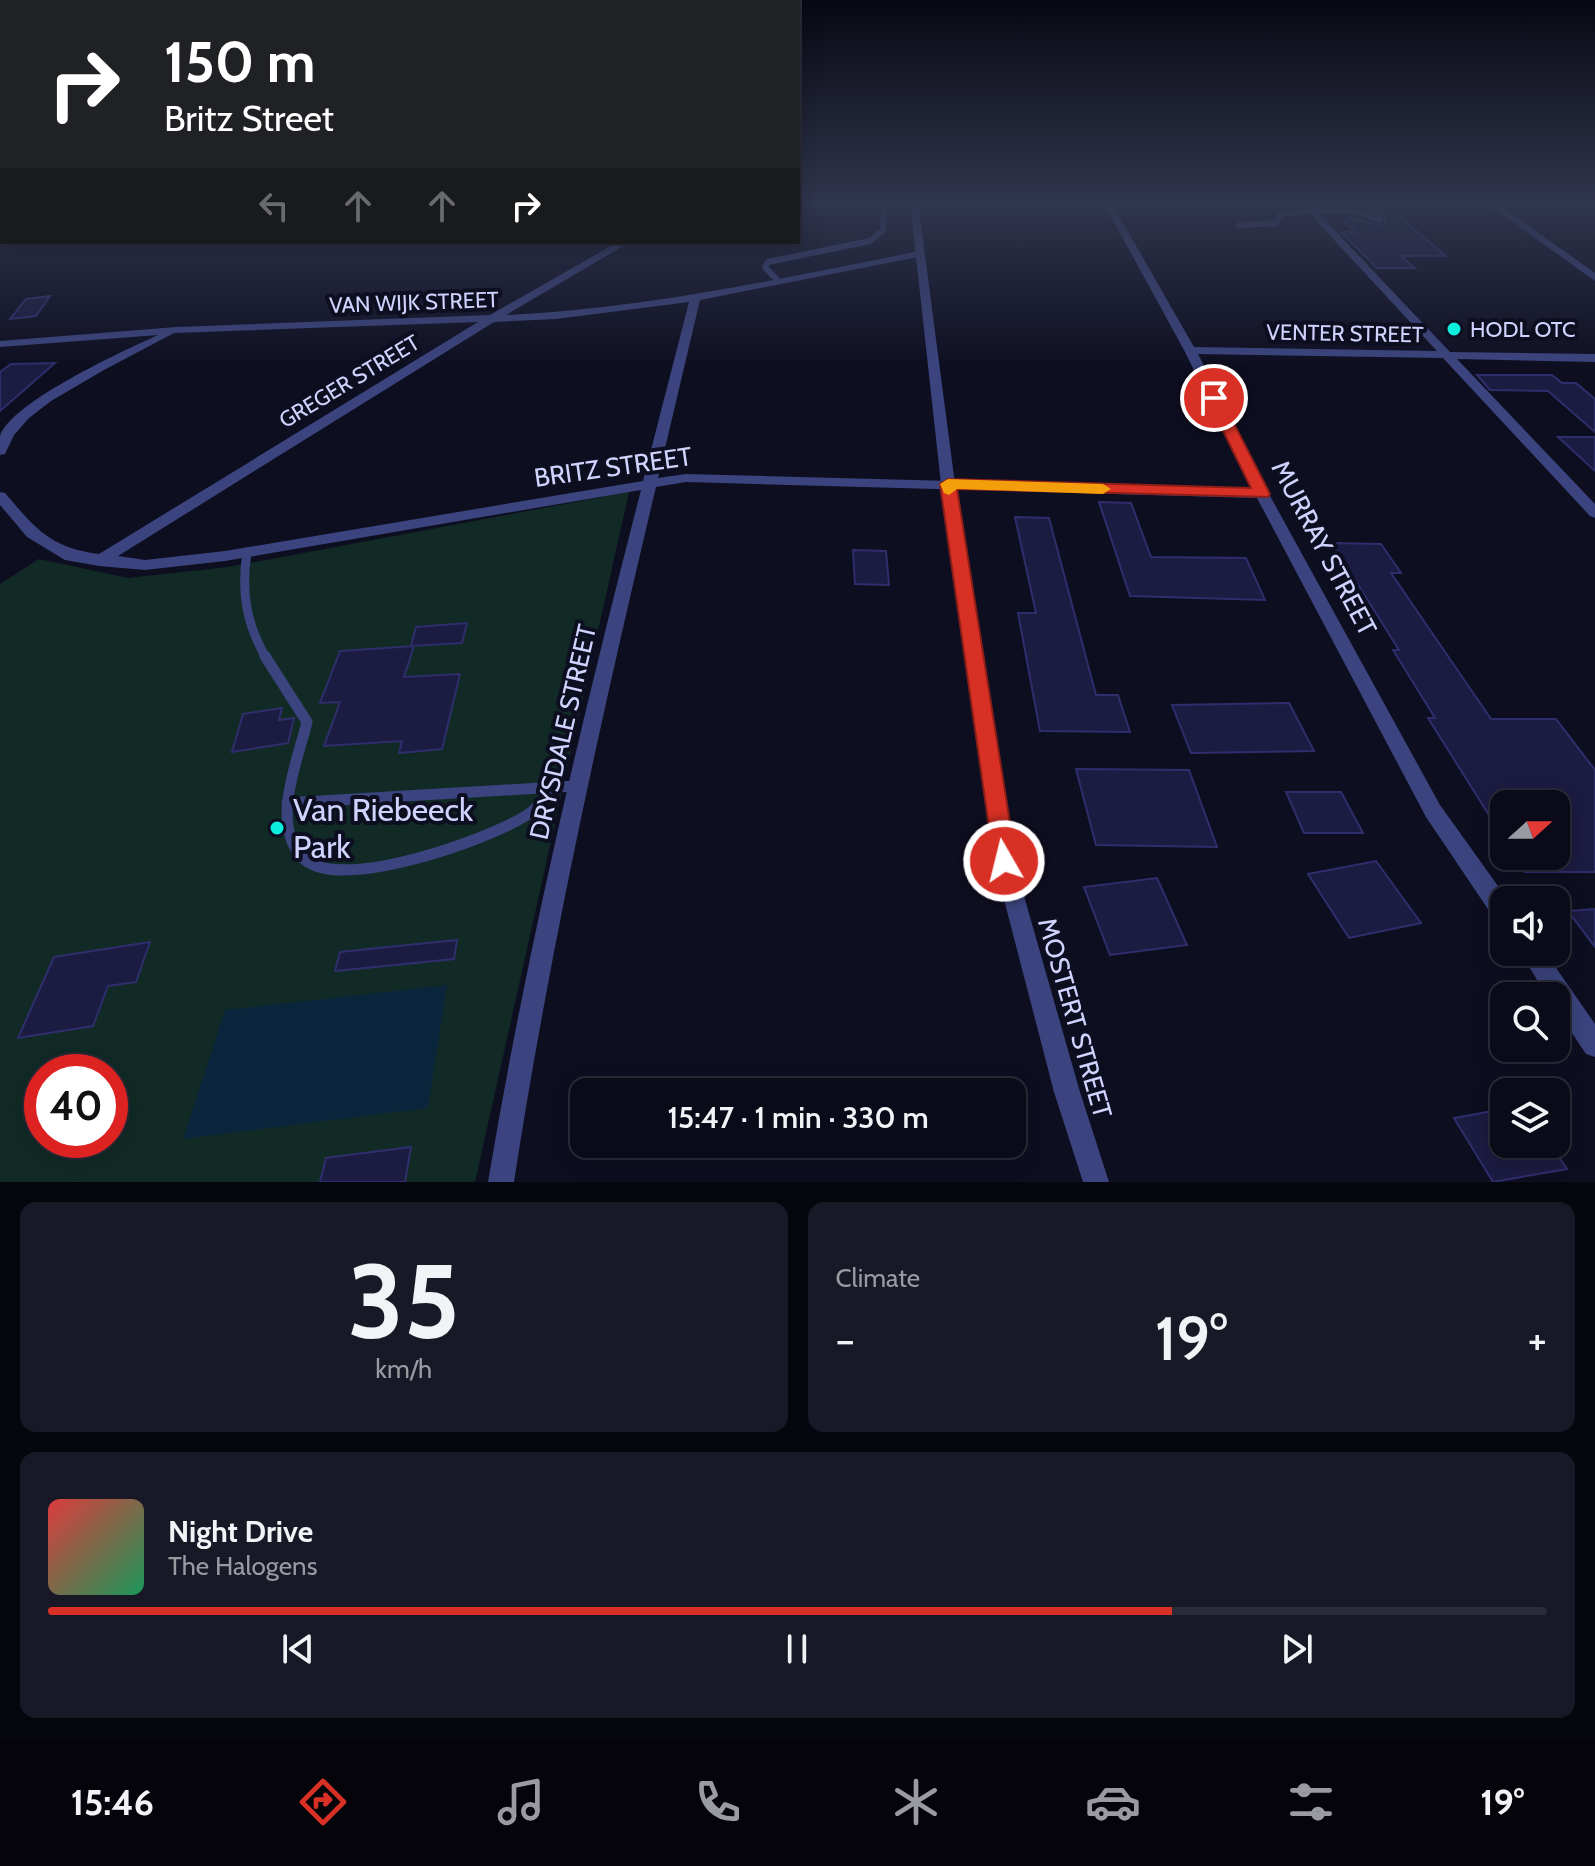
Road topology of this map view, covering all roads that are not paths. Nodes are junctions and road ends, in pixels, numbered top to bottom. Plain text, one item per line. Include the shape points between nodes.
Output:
1 (598, 257) edge
2 (792, 257) edge
3 (903, 257) edge
4 (920, 257) edge
5 (1138, 257) edge
6 (1354, 257) edge
7 (1566, 257) edge
8 (1595, 278) edge
9 (778, 281) junction
10 (695, 298) junction
11 (489, 320) junction
12 (176, 330) junction
13 (0, 344) edge
14 (1190, 350) junction
15 (1443, 354) junction
16 (1595, 358) edge
17 (0, 451) edge
18 (651, 481) junction
19 (948, 484) junction
20 (1262, 494) junction
21 (0, 496) edge
22 (1595, 513) edge
23 (247, 552) junction
24 (99, 561) junction
25 (575, 786) junction
26 (550, 787) junction
27 (287, 803) junction
28 (1490, 893) edge
29 (1541, 966) edge
30 (1595, 1045) edge
31 (501, 1182) edge
32 (1096, 1182) edge

1 - 11 street, GREGER STREET
2 - 9 lane via 765,267
3 - 9 street, VAN WIJK STREET
4 - 19 street, MOSTERT STREET
5 - 14 street, MURRAY STREET
6 - 15 street
7 - 8 street
9 - 10 street, VAN WIJK STREET
10 - 11 street, VAN WIJK STREET
10 - 18 street, DRYSDALE STREET
11 - 12 street, VAN WIJK STREET
11 - 24 street, GREGER STREET
12 - 13 street, VAN WIJK STREET
12 - 17 street via 41,403 14,425
14 - 15 street, VENTER STREET
14 - 20 street, MURRAY STREET
15 - 16 street, VENTER STREET
15 - 22 street
18 - 19 street, BRITZ STREET
18 - 23 street, BRITZ STREET
18 - 25 street, DRYSDALE STREET
19 - 20 street, BRITZ STREET
19 - 32 street, MOSTERT STREET via 1004,861
20 - 28 street, MURRAY STREET via 1433,811
21 - 24 street, BRITZ STREET via 32,534 70,556
23 - 24 street, BRITZ STREET via 145,565
23 - 27 lane via 244,609 256,647 307,722
25 - 26 lane
25 - 31 street, DRYSDALE STREET
26 - 27 lane
26 - 27 lane via 530,814 472,842 351,870 322,870 303,861
29 - 30 street

